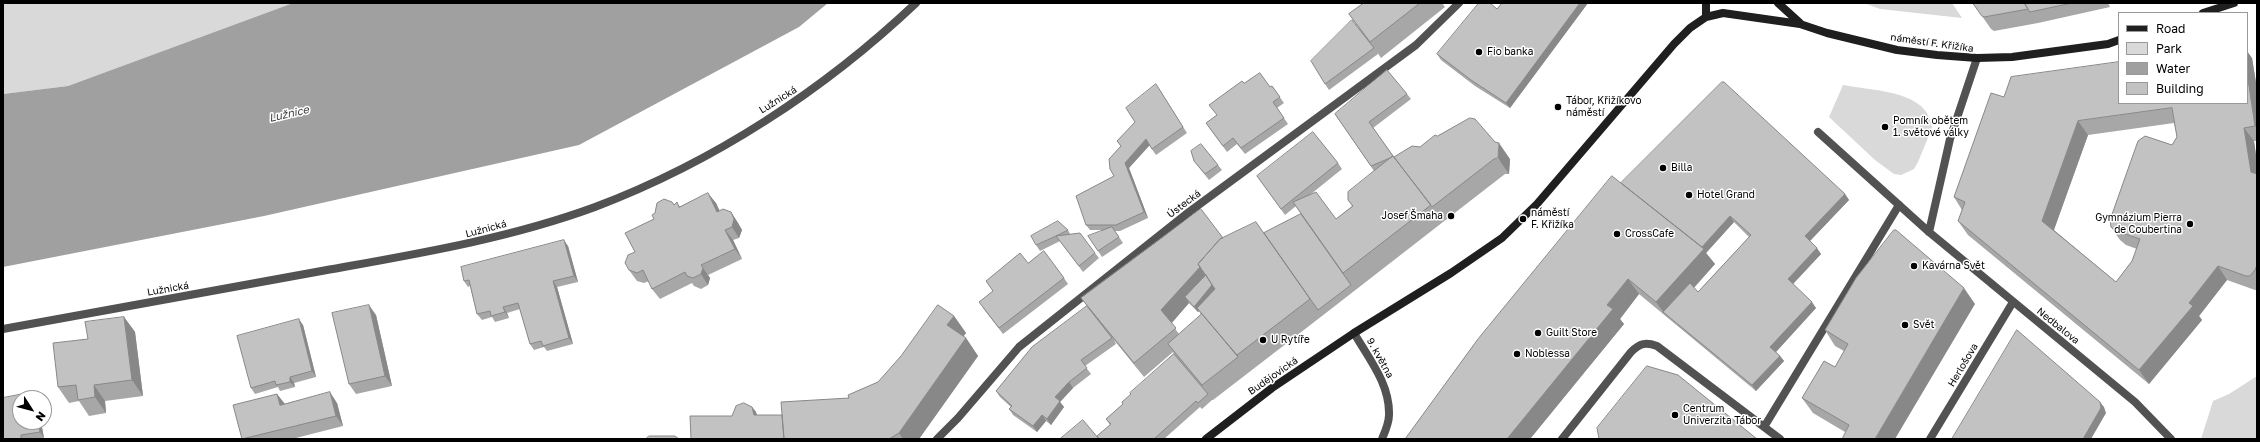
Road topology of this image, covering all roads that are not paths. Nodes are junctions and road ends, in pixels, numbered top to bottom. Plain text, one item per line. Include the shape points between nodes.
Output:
1 (916, 3) edge
2 (1459, 3) edge
3 (1706, 3) edge
4 (1778, 3) edge
5 (2234, 3) edge
6 (2206, 12) edge
7 (1706, 17) junction
8 (1800, 24) junction
9 (2118, 40) edge
10 (1977, 58) junction
11 (1818, 132) dead end
12 (1899, 205) junction
13 (1930, 232) junction
14 (2013, 302) junction
15 (3, 329) edge
16 (1354, 333) junction
17 (1764, 427) junction
18 (937, 439) edge
19 (1206, 439) edge
20 (1382, 439) edge
21 (1562, 439) edge
22 (1780, 439) edge
23 (1930, 439) edge
24 (2171, 439) edge

1 - 15 street, Lužnická via 871,44 801,97 683,168 596,206 550,222 454,248
2 - 18 street, Ústecká via 1416,45 1189,212 1019,347
3 - 7 main road
4 - 8 main road
5 - 6 main road
7 - 8 main road, náměstí F. Křižíka via 1723,13 1737,14
7 - 16 main road, náměstí F. Křižíka via 1674,44 1537,204 1502,238 1452,273
8 - 10 main road, náměstí F. Křižíka via 1897,50
9 - 10 main road via 2108,44 2012,57
10 - 13 street, náměstí F. Křižíka via 1950,140
11 - 12 street
12 - 13 street
12 - 17 street
13 - 14 street, Nedbalova
14 - 23 street, Herlošova
14 - 24 street, Nedbalova via 2135,402
16 - 19 main road, Budějovická via 1272,388
16 - 20 street, 9. května via 1382,380 1388,398 1389,416
17 - 21 street via 1657,346 1643,343 1632,352
17 - 22 street

